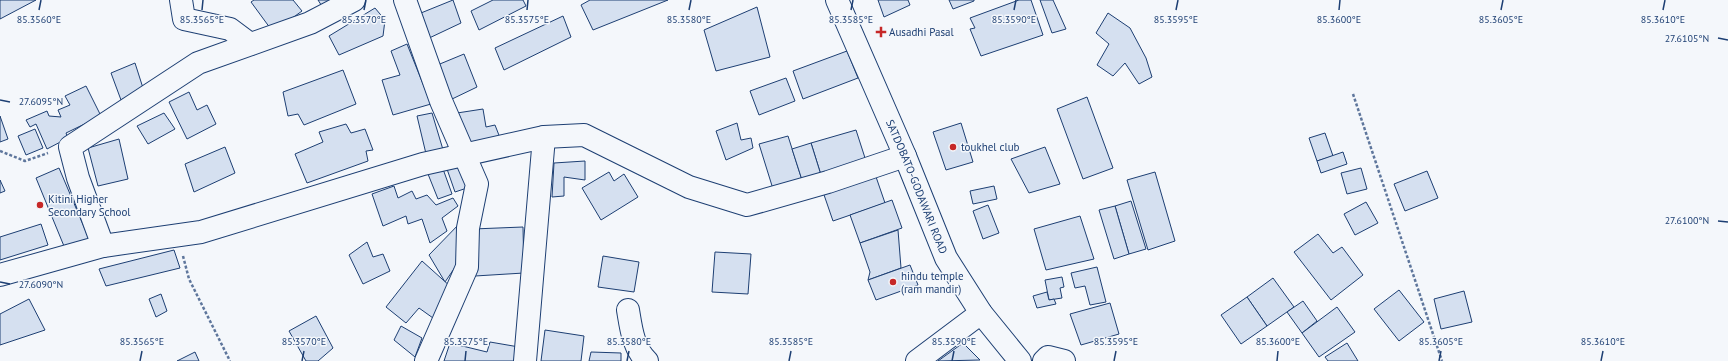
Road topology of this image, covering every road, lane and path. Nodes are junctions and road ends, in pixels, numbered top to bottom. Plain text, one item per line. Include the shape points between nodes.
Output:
1 (180, 0) edge
2 (354, 0) edge
3 (405, 0) edge
4 (837, 0) edge
5 (250, 44) junction
6 (1353, 94) dead end
7 (544, 137) junction
8 (70, 147) junction
9 (0, 151) edge
10 (464, 156) junction
11 (905, 156) junction
12 (177, 236) junction
13 (103, 246) junction
14 (0, 275) edge
15 (628, 310) dead end
16 (982, 313) junction
17 (230, 361) edge
18 (426, 361) edge
19 (525, 361) edge
20 (647, 361) edge
21 (917, 361) edge
22 (1020, 361) edge
23 (1044, 361) edge
24 (1064, 361) edge
25 (1442, 361) edge

1 - 5 street via 184,19 230,29
2 - 5 street via 310,23
3 - 10 street
4 - 11 street, SATDOBATO-GODAWARI ROAD
5 - 8 street via 198,62
6 - 25 path
7 - 10 street
7 - 11 street via 584,135 689,187 747,205 828,182
7 - 19 street
8 - 9 path via 25,161
8 - 13 street via 78,178
10 - 12 street via 423,164 201,232
10 - 18 street via 477,184 468,228 467,267
11 - 16 street, SATDOBATO-GODAWARI ROAD via 946,258
12 - 13 street
12 - 17 path via 189,279
13 - 14 street
15 - 20 street via 632,333 642,356
16 - 21 street
16 - 22 street, SATDOBATO-GODAWARI ROAD
23 - 24 street via 1048,357

